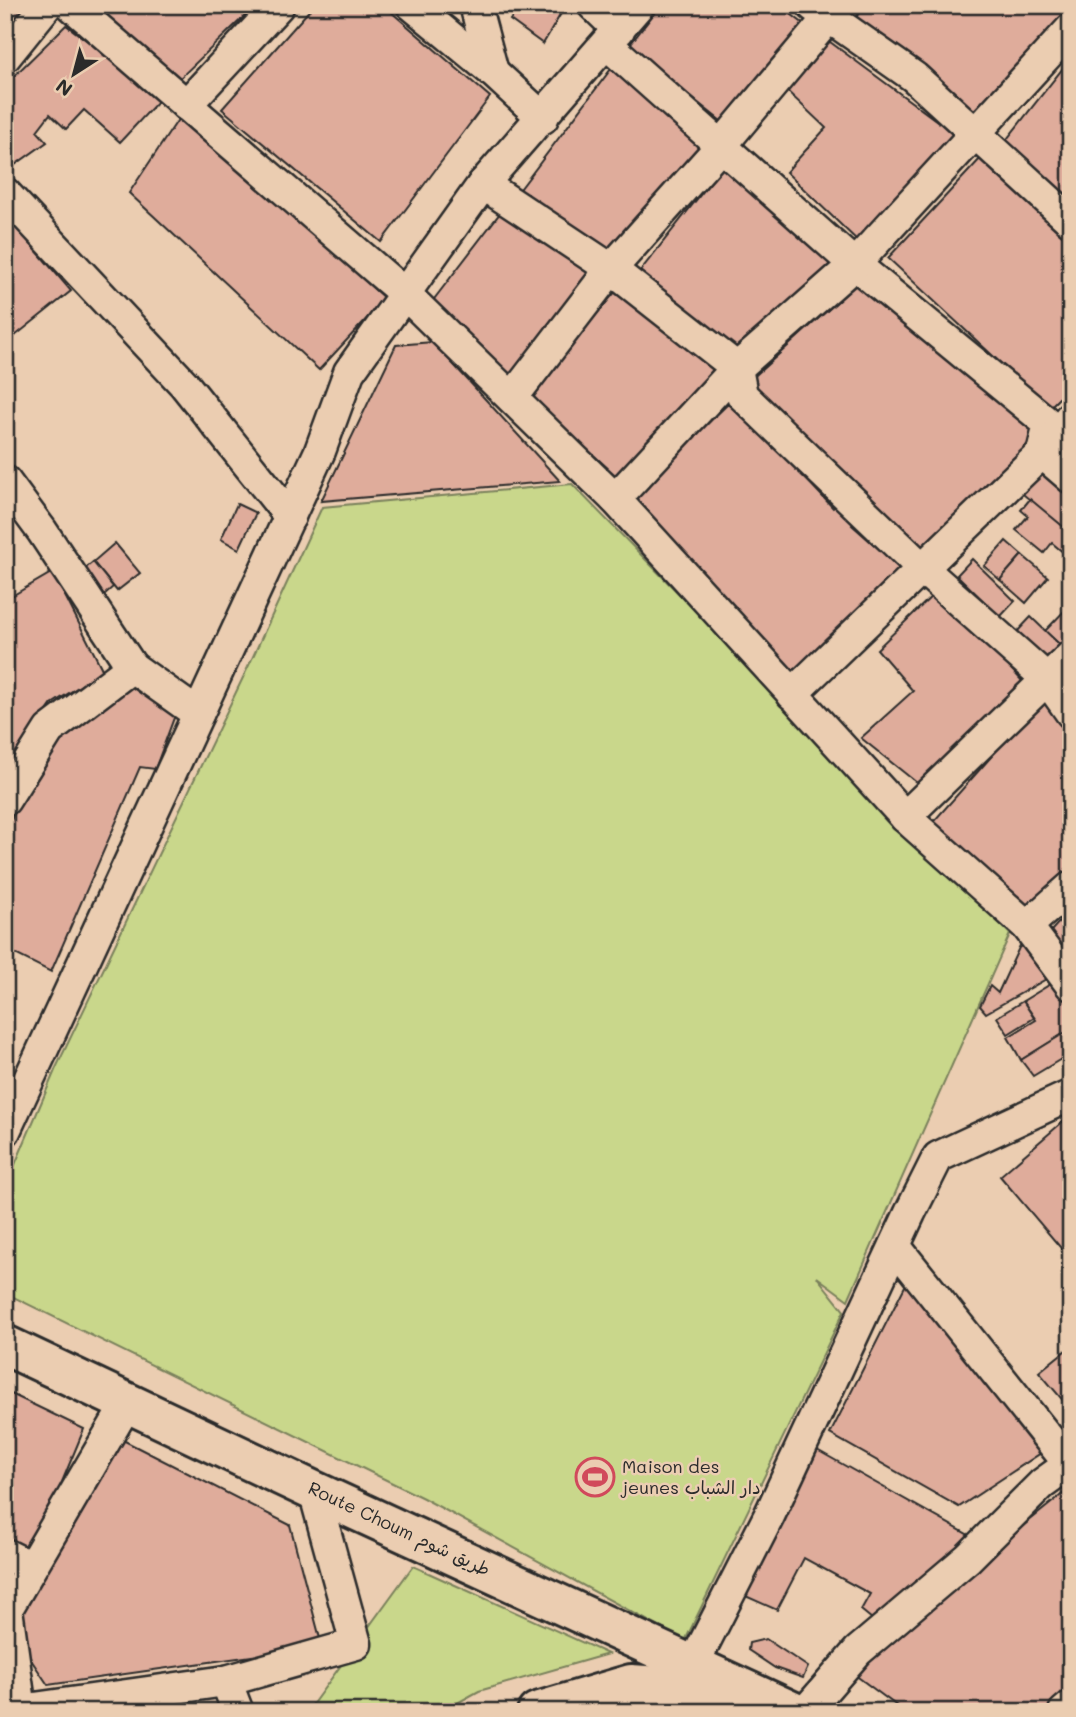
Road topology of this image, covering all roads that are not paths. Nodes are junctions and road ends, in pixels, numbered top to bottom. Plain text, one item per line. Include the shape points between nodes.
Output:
1 (47, 5) edge
2 (71, 5) edge
3 (279, 5) edge
4 (412, 5) edge
5 (475, 5) edge
6 (593, 5) edge
7 (639, 5) edge
8 (827, 9) edge
9 (1071, 29) edge
10 (613, 37) junction
11 (5, 57) edge
12 (493, 72) junction
13 (186, 105) junction
14 (543, 118) junction
15 (976, 134) junction
16 (722, 146) junction
17 (483, 184) junction
18 (5, 193) edge
19 (1071, 221) edge
20 (855, 264) junction
21 (611, 269) junction
22 (405, 293) junction
23 (737, 368) junction
24 (512, 398) junction
25 (1071, 416) edge
26 (1042, 453) junction
27 (1071, 478) edge
28 (5, 481) edge
29 (615, 499) junction
30 (290, 517) junction
31 (923, 569) junction
32 (1071, 656) edge
33 (132, 667) junction
34 (1047, 679) junction
35 (792, 694) junction
36 (1071, 713) edge
37 (198, 714) junction
38 (5, 800) edge
39 (905, 817) junction
40 (1071, 887) edge
41 (1027, 926) junction
42 (1071, 985) edge
43 (1071, 1095) edge
44 (5, 1131) edge
45 (895, 1246) junction
46 (5, 1345) edge
47 (128, 1402) junction
48 (1070, 1463) edge
49 (314, 1490) junction
50 (18, 1561) edge
51 (693, 1665) junction
52 (226, 1681) junction
53 (1071, 1706) edge
54 (792, 1709) edge
55 (14, 1711) edge
56 (238, 1712) edge
57 (537, 1712) edge
58 (1064, 1712) edge

1 - 11 street
2 - 13 street
3 - 13 street
4 - 12 street
5 - 12 street
6 - 10 street
7 - 10 street
8 - 15 street via 914,77
8 - 16 street
9 - 15 street
10 - 14 street
10 - 16 street
12 - 14 street
13 - 22 street
14 - 17 street
15 - 19 street
15 - 20 street
16 - 20 street
16 - 21 street
17 - 21 street
17 - 22 street
18 - 30 street via 184,384
20 - 23 street
20 - 26 street via 1049,424
21 - 23 street
21 - 24 street
22 - 24 street
22 - 30 street via 349,372
23 - 29 street
23 - 31 street via 742,395
24 - 29 street
25 - 26 street
26 - 27 street
26 - 31 street
28 - 33 street
29 - 35 street
30 - 37 street
31 - 34 street
31 - 35 street
32 - 34 street
33 - 37 street
33 - 38 street via 49,730
34 - 36 street
34 - 39 street
35 - 39 street
37 - 44 street
39 - 41 street
40 - 41 street
41 - 42 street
43 - 45 street via 939,1157
45 - 48 street
45 - 51 street via 769,1516
46 - 47 main road, Route Choum طريق شوم
47 - 49 main road, Route Choum طريق شوم
47 - 50 street
48 - 54 street via 1042,1484 968,1559
49 - 51 main road, Route Choum طريق شوم
49 - 52 street via 356,1644
50 - 55 street via 7,1609
51 - 54 main road, Route Choum طريق شوم
52 - 55 street
52 - 56 street
53 - 58 street
54 - 57 main road via 687,1688 631,1684

